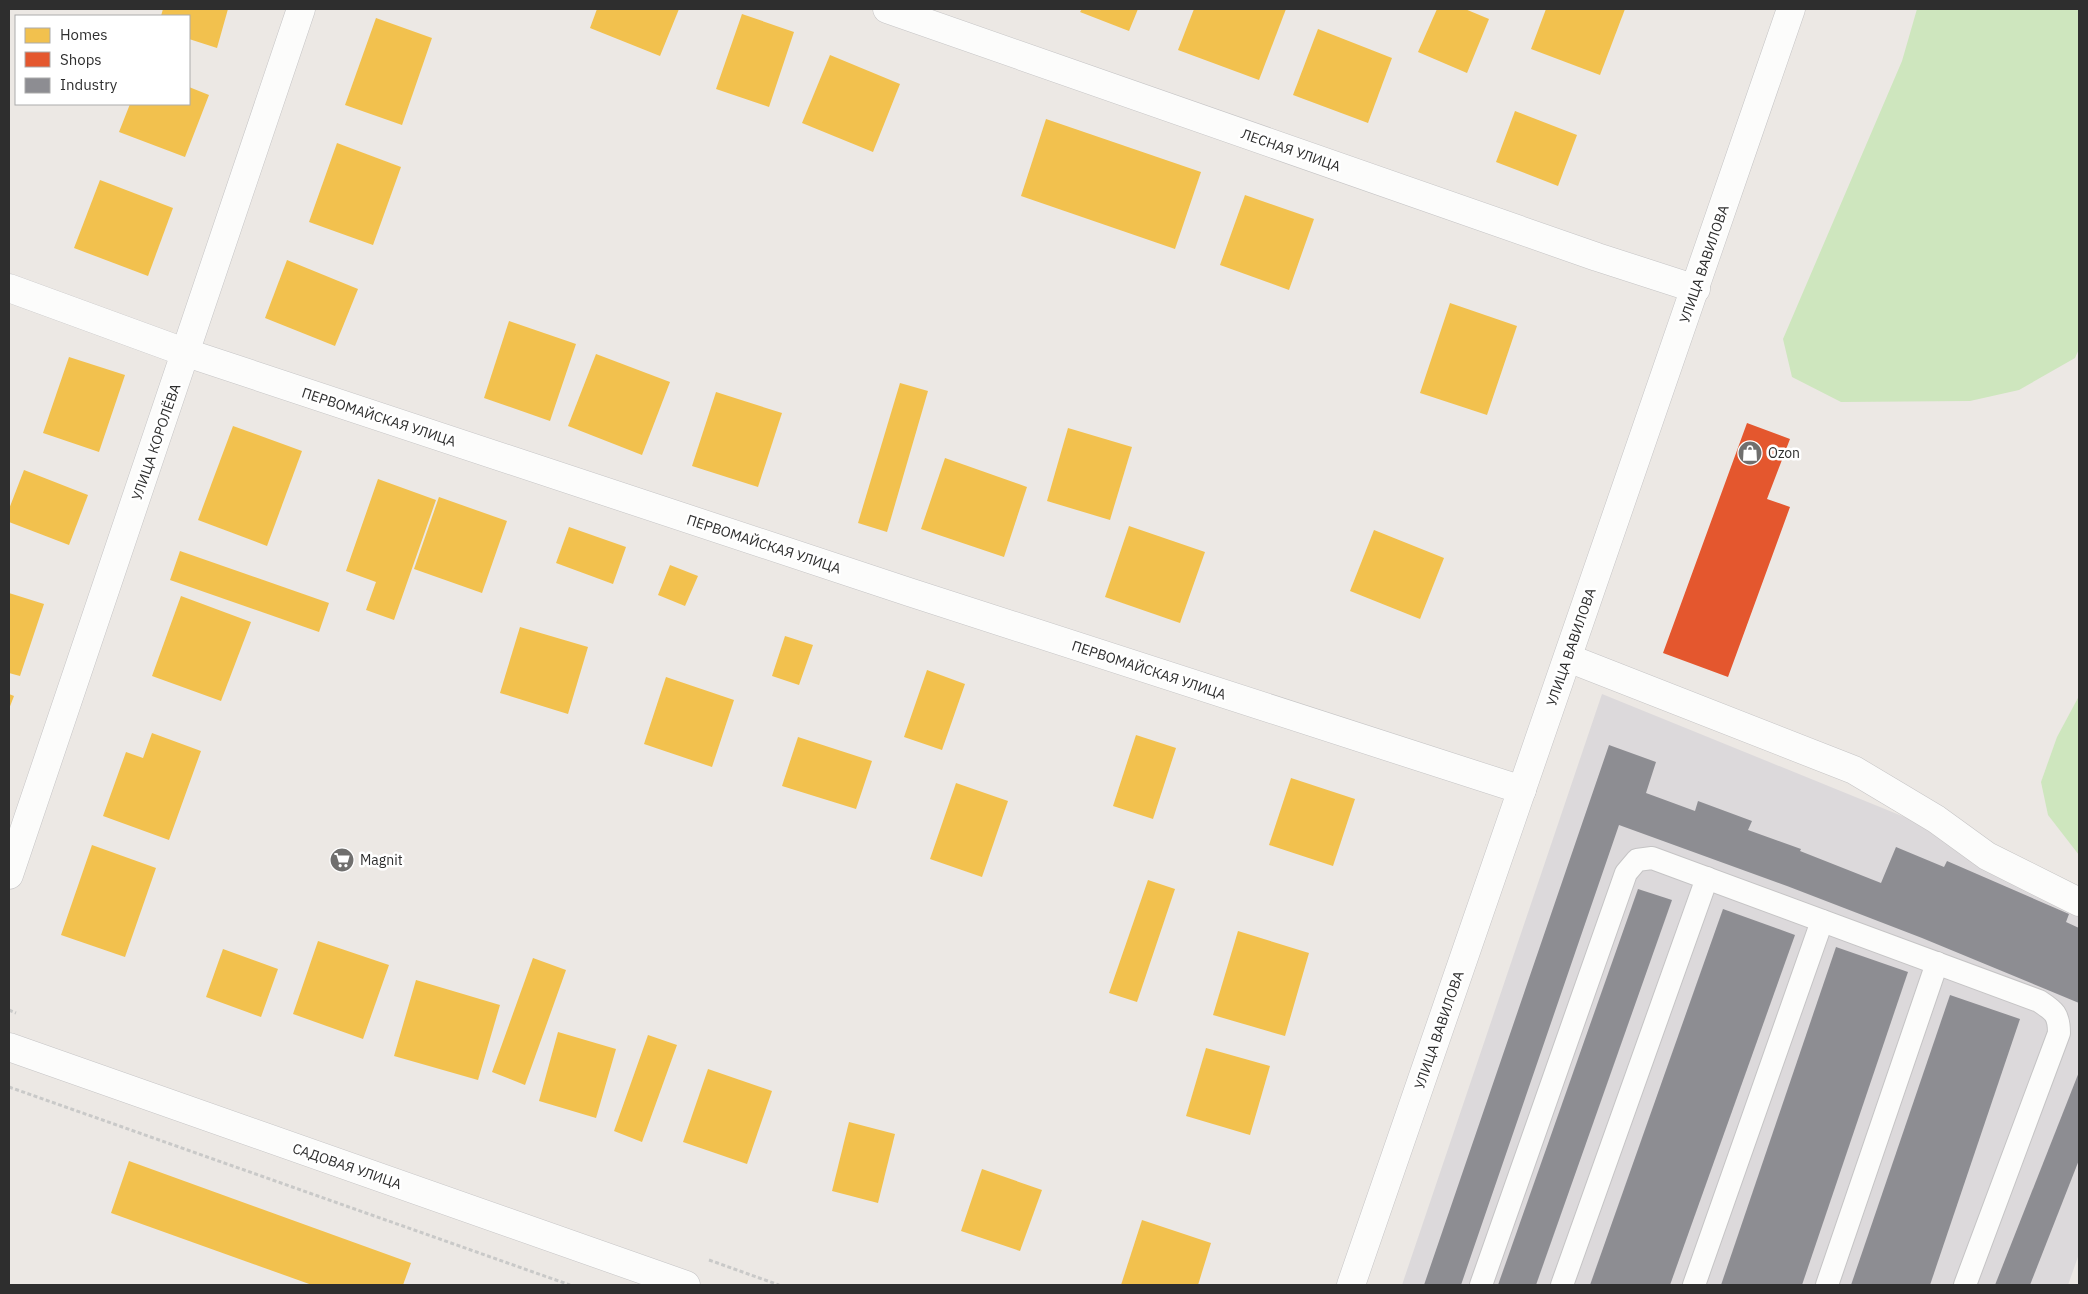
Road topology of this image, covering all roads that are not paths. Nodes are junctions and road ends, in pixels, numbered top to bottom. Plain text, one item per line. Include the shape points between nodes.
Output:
1 (301, 9) edge
2 (887, 9) edge
3 (1791, 9) edge
4 (9, 288) edge
5 (1696, 289) junction
6 (187, 352) junction
7 (1568, 658) junction
8 (1522, 790) junction
9 (9, 875) edge
10 (1707, 878) junction
11 (2079, 902) edge
12 (1822, 921) junction
13 (1937, 963) junction
14 (9, 1046) edge
15 (686, 1285) edge
16 (1351, 1285) edge
17 (1481, 1285) edge
18 (1562, 1285) edge
19 (1694, 1285) edge
20 (1827, 1285) edge
21 (1965, 1285) edge

1 - 6 street, УЛИЦА КОРОЛЁВА
2 - 5 street, ЛЕСНАЯ УЛИЦА
3 - 5 street, УЛИЦА ВАВИЛОВА
4 - 6 street, ПЕРВОМАЙСКАЯ УЛИЦА
5 - 7 street, УЛИЦА ВАВИЛОВА
6 - 8 street, ПЕРВОМАЙСКАЯ УЛИЦА via 909,592
6 - 9 street, УЛИЦА КОРОЛЁВА
7 - 8 street, УЛИЦА ВАВИЛОВА
7 - 11 street via 1854,770 1936,820 1987,856
8 - 16 street, УЛИЦА ВАВИЛОВА
10 - 12 lane
10 - 17 lane via 1652,858 1637,860 1626,873
10 - 18 lane
12 - 13 lane
12 - 19 lane
13 - 20 lane
13 - 21 lane via 2039,1001 2053,1010 2059,1020 2060,1033
14 - 15 street, САДОВАЯ УЛИЦА

